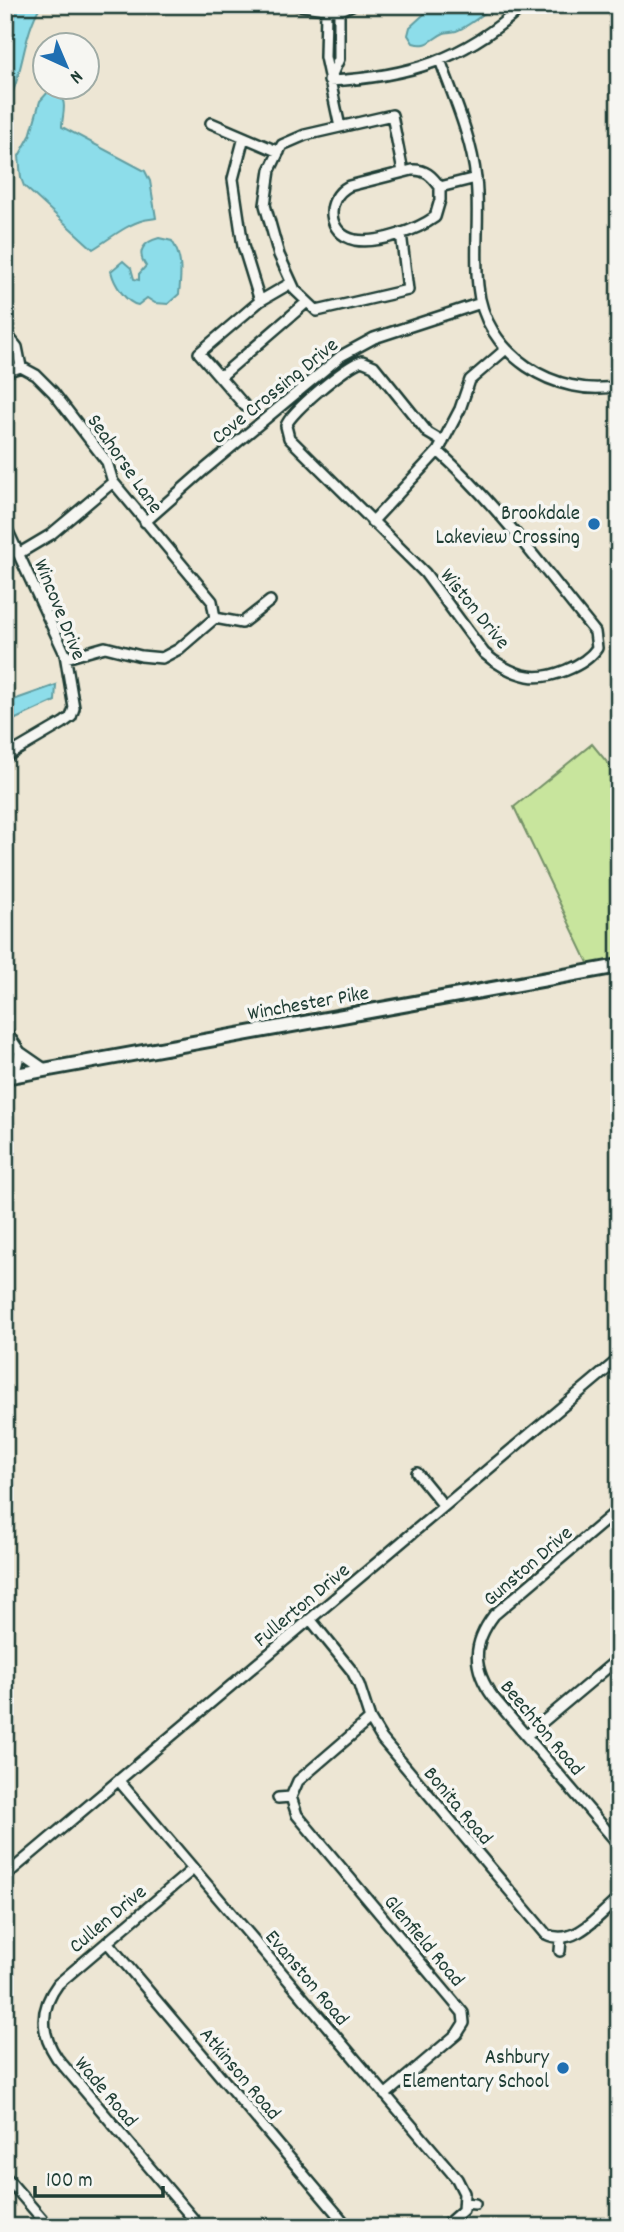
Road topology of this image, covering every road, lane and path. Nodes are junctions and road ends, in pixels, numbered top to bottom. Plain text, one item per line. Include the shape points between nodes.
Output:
1 (297, 5) edge
2 (352, 5) edge
3 (524, 5) edge
4 (326, 11) junction
5 (339, 11) junction
6 (440, 61) junction
7 (329, 80) junction
8 (211, 123) dead end
9 (340, 127) junction
10 (244, 137) junction
11 (279, 152) junction
12 (403, 172) junction
13 (476, 178) junction
14 (440, 187) junction
15 (401, 233) junction
16 (291, 283) junction
17 (260, 300) junction
18 (307, 302) junction
19 (481, 303) junction
20 (5, 332) edge
21 (506, 349) junction
22 (21, 367) junction
23 (5, 372) edge
24 (220, 377) junction
25 (619, 386) edge
26 (245, 406) dead end
27 (440, 447) junction
28 (113, 482) junction
29 (145, 522) junction
30 (372, 522) junction
31 (5, 525) edge
32 (19, 554) junction
33 (270, 601) dead end
34 (215, 618) junction
35 (66, 658) junction
36 (5, 757) edge
37 (619, 966) edge
38 (5, 1030) edge
39 (20, 1052) junction
40 (46, 1070) junction
41 (10, 1077) edge
42 (619, 1359) edge
43 (417, 1473) dead end
44 (444, 1506) junction
45 (619, 1509) edge
46 (310, 1619) junction
47 (619, 1658) edge
48 (477, 1659) joint
49 (370, 1720) junction
50 (526, 1735) junction
51 (119, 1781) junction
52 (291, 1797) junction
53 (278, 1798) dead end
54 (619, 1844) edge
55 (193, 1868) junction
56 (5, 1876) edge
57 (619, 1898) edge
58 (561, 1938) junction
59 (107, 1942) junction
60 (559, 1951) dead end
61 (49, 1998) joint
62 (385, 2095) junction
63 (5, 2176) edge
64 (465, 2201) junction
65 (475, 2204) dead end
66 (49, 2227) edge
67 (200, 2227) edge
68 (348, 2227) edge
69 (444, 2227) edge

1 - 4 street
2 - 5 street
3 - 6 street via 487,34
4 - 5 street
4 - 7 street
5 - 7 street via 339,59
6 - 7 street via 369,79
6 - 13 street
7 - 9 street
8 - 10 street
9 - 11 street via 294,140 282,145
9 - 12 street via 392,115
10 - 11 street
10 - 17 street via 233,179 243,246
11 - 16 street via 270,170 265,205
12 - 14 street via 420,169
12 - 15 street via 341,190 331,210 333,221 346,236 357,240
13 - 14 street
13 - 19 street
14 - 15 street via 435,217
15 - 18 street via 408,290 317,311
16 - 17 street
16 - 18 street
17 - 24 street via 199,353
18 - 24 street
19 - 21 street
19 - 29 street, Cove Crossing Drive via 374,338 341,356
20 - 22 street, Seahorse Lane via 17,347
21 - 25 street via 544,377 570,386
21 - 27 street via 470,380
22 - 23 street
22 - 28 street, Seahorse Lane via 36,375 58,398 107,462
24 - 26 street
27 - 30 street
27 - 30 street, Wiston Drive via 367,362 352,365 287,421 288,435
27 - 30 street, Wiston Drive via 595,632 593,653 557,673 527,676 499,664 484,653 425,573
28 - 29 street, Seahorse Lane
28 - 32 street via 50,535
29 - 34 street, Seahorse Lane via 212,601
31 - 32 street, Wincove Drive
32 - 35 street, Wincove Drive
33 - 34 street via 242,623
34 - 35 street via 162,658 105,647
35 - 36 street, Wincove Drive via 74,708 71,716
37 - 40 main road, Winchester Pike
38 - 39 street
39 - 40 street
39 - 41 street
40 - 41 main road, Winchester Pike
42 - 44 street, Fullerton Drive
43 - 44 street
44 - 46 street, Fullerton Drive
45 - 48 street, Gunston Drive via 495,1615 481,1635
46 - 49 street, Bonita Road via 352,1671
46 - 51 street, Fullerton Drive
47 - 50 street
48 - 50 street, Beechton Road via 487,1689
49 - 52 street via 298,1781
49 - 58 street, Bonita Road via 395,1756 546,1934
50 - 54 street, Beechton Road
51 - 55 street, Evanston Road
51 - 56 street, Fullerton Drive
52 - 53 street
52 - 62 street, Glenfield Road via 297,1815 468,2023
55 - 59 street, Cullen Drive
55 - 62 street, Evanston Road
57 - 58 street via 583,1929
58 - 60 street
59 - 61 street, Cullen Drive via 68,1974
59 - 68 street, Atkinson Road
61 - 67 street, Wade Road via 44,2028 57,2058
62 - 64 street, Evanston Road via 457,2179
63 - 66 street
64 - 65 street
64 - 69 street via 460,2215

